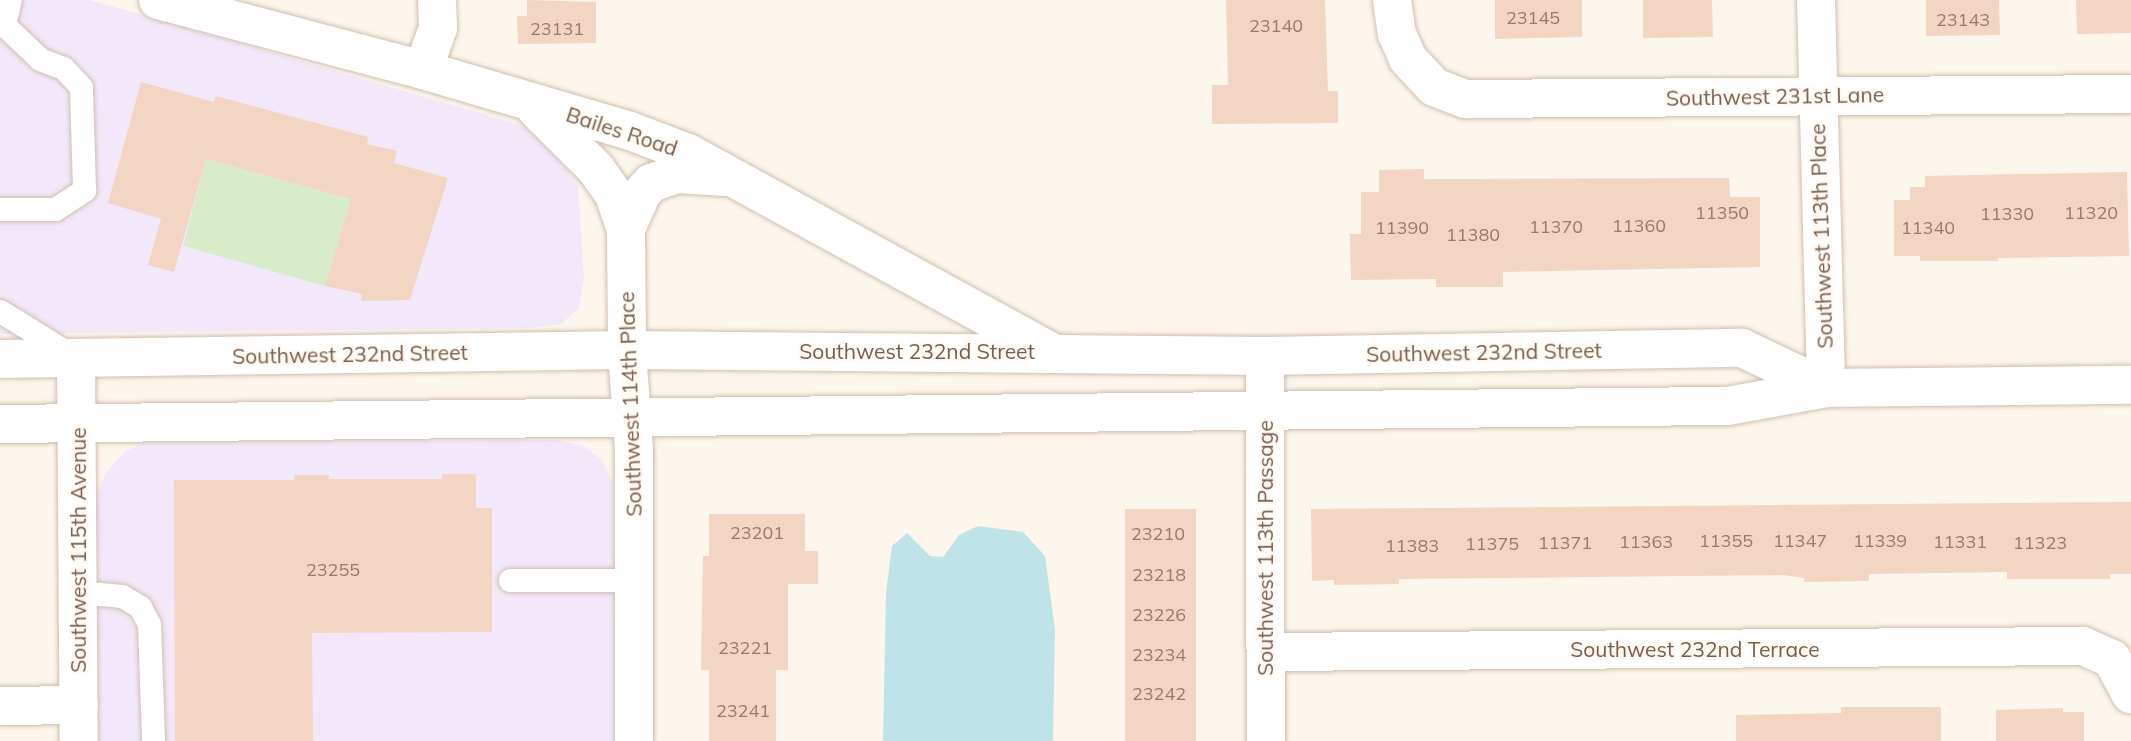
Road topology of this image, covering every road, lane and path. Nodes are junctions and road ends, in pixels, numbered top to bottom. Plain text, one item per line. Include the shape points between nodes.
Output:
1 (10, 0) edge
2 (158, 0) edge
3 (437, 0) edge
4 (1392, 0) edge
5 (1816, 0) edge
6 (423, 70) junction
7 (2131, 94) edge
8 (1817, 95) junction
9 (529, 103) junction
10 (734, 178) junction
11 (0, 209) edge
12 (626, 229) junction
13 (0, 311) edge
14 (627, 350) junction
15 (1050, 351) junction
16 (1265, 356) junction
17 (76, 358) junction
18 (0, 359) edge
19 (2131, 385) edge
20 (1826, 388) junction
21 (1264, 408) junction
22 (633, 416) junction
23 (0, 424) edge
24 (77, 424) junction
25 (510, 580) dead end
26 (633, 580) junction
27 (78, 592) junction
28 (1266, 652) junction
29 (2125, 680) edge
30 (0, 706) edge
31 (79, 723) edge
32 (153, 741) edge
33 (634, 741) edge
34 (1266, 741) edge

1 - 11 lane via 4,25 40,59 63,68 81,87 84,190 55,209
2 - 6 street, Bailes Road
3 - 6 street via 438,28
4 - 8 street, Southwest 231st Lane via 1401,46 1424,79 1446,95 1489,100
5 - 8 street, Southwest 113th Place
6 - 9 street, Bailes Road
7 - 8 street, Southwest 231st Lane
8 - 20 street, Southwest 113th Place
9 - 10 street, Bailes Road via 630,131 688,153
9 - 12 street, Southwest 114th Place via 596,169 614,195
10 - 12 street via 663,177 642,194
10 - 15 street, Bailes Road
12 - 14 street, Southwest 114th Place
13 - 17 lane
14 - 15 street, Southwest 232nd Street
14 - 17 street, Southwest 232nd Street
14 - 22 street, Southwest 114th Place
15 - 16 street, Southwest 232nd Street
16 - 20 street, Southwest 232nd Street via 1742,348
16 - 21 street, Southwest 113th Passage
17 - 18 street, Southwest 232nd Street
17 - 24 street, Southwest 115th Avenue
19 - 20 street, Southwest 232nd Street
20 - 21 street, Southwest 232nd Street via 1728,407
21 - 22 street, Southwest 232nd Street
21 - 28 street, Southwest 113th Passage
22 - 24 street, Southwest 232nd Street
22 - 26 street, Southwest 114th Place
23 - 24 street, Southwest 232nd Street
24 - 27 street, Southwest 115th Avenue
25 - 26 lane
26 - 33 street, Southwest 114th Place
27 - 31 street, Southwest 115th Avenue
27 - 32 lane via 122,596 140,607 149,624
28 - 29 street, Southwest 232nd Terrace via 2082,646 2104,652
28 - 34 street, Southwest 113th Passage
30 - 31 street

